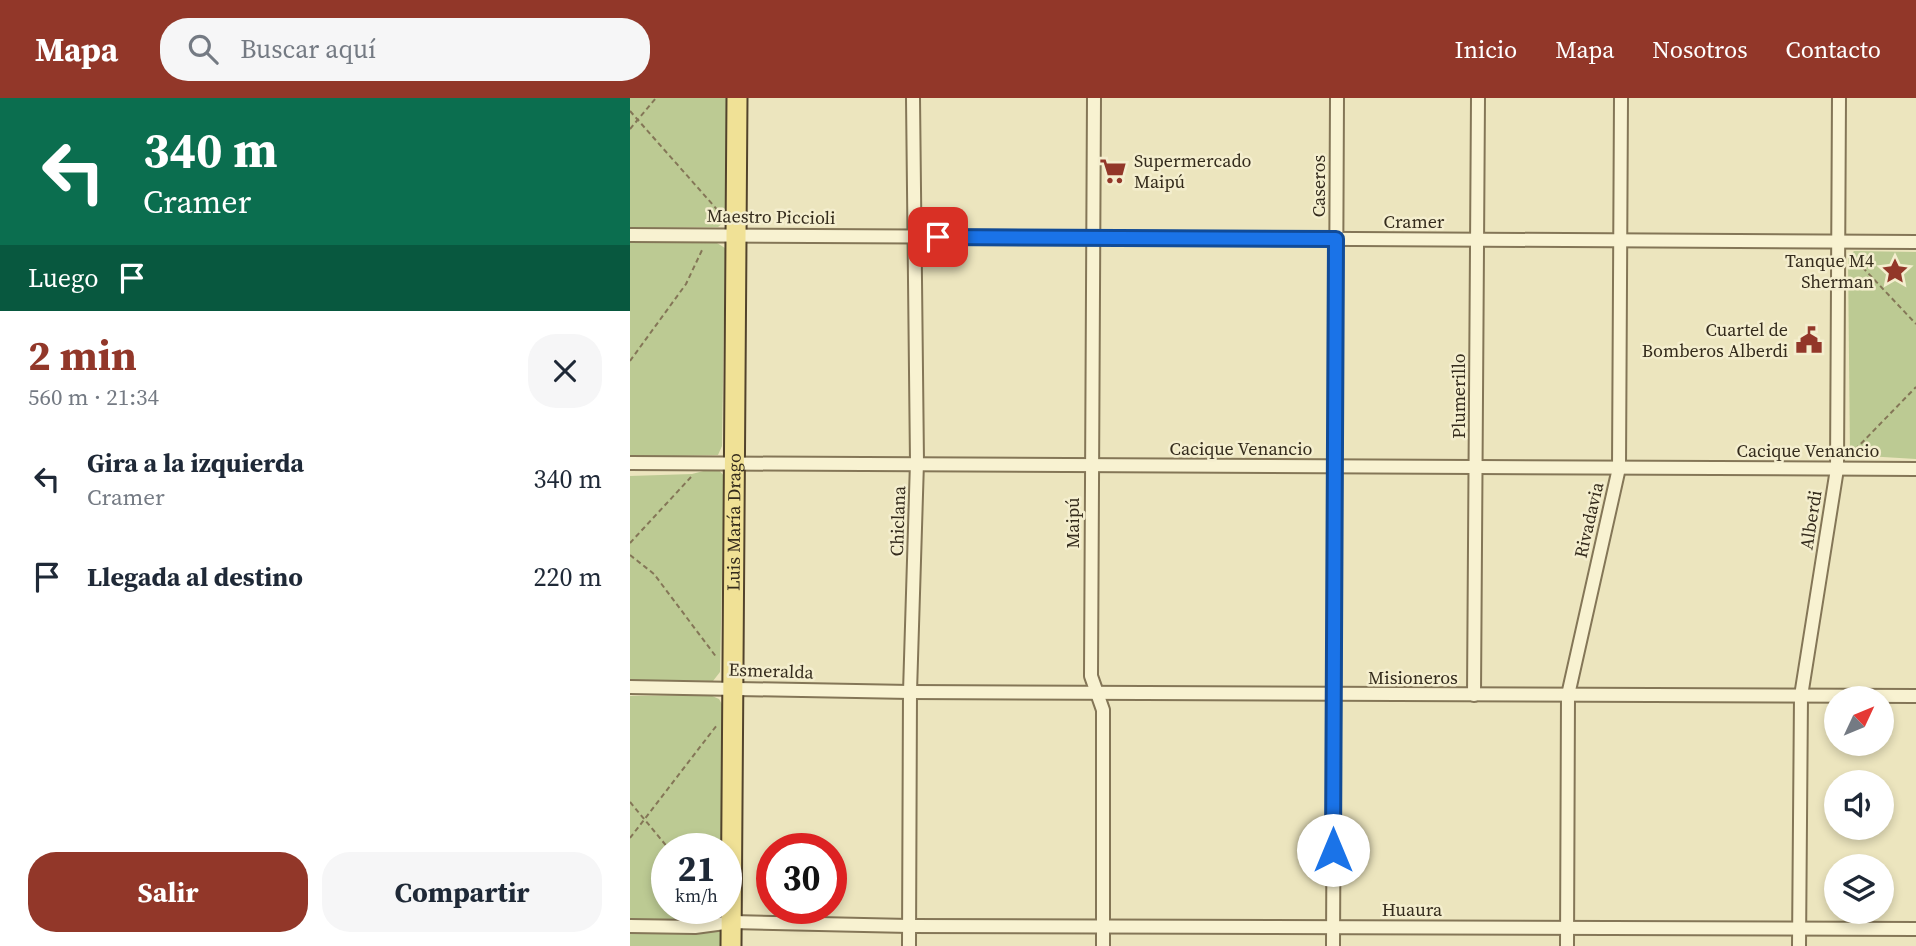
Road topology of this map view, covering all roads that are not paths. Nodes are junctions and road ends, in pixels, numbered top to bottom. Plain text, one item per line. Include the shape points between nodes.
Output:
1 (737, 98) edge
2 (913, 98) edge
3 (1094, 98) edge
4 (1337, 98) edge
5 (1478, 98) edge
6 (1621, 98) edge
7 (1839, 98) edge
8 (736, 232) junction
9 (630, 235) edge
10 (912, 237) junction
11 (1093, 238) junction
12 (1336, 239) junction
13 (1477, 240) junction
14 (1620, 240) junction
15 (1838, 242) junction
16 (1916, 242) edge
17 (630, 463) edge
18 (735, 463) junction
19 (917, 464) junction
20 (1090, 465) junction
21 (1335, 467) junction
22 (1476, 467) junction
23 (1619, 468) junction
24 (1837, 469) junction
25 (1916, 469) edge
26 (630, 687) edge
27 (733, 690) junction
28 (910, 692) junction
29 (1097, 693) junction
30 (1334, 695) junction
31 (1474, 695) junction
32 (1568, 695) junction
33 (1801, 696) junction
34 (1916, 696) edge
35 (732, 833) edge
36 (742, 922) edge
37 (717, 924) edge
38 (732, 924) edge
39 (630, 926) edge
40 (909, 926) junction
41 (1103, 927) junction
42 (1333, 928) junction
43 (1567, 928) junction
44 (1799, 929) junction
45 (1916, 929) edge
46 (732, 946) edge
47 (909, 946) edge
48 (1103, 946) edge
49 (1333, 946) edge
50 (1567, 946) edge
51 (1799, 946) edge

1 - 8 main road, Luis María Drago
2 - 10 street, Chiclana
3 - 11 street, Maipú
4 - 12 street, Caseros
5 - 13 street, Plumerillo
6 - 14 street, Rivadavia
7 - 15 street, Alberdi
8 - 9 street, Maestro Piccioli
8 - 10 street, Maestro Piccioli
8 - 18 main road, Luis María Drago
10 - 11 street, Cramer
10 - 19 street, Chiclana
11 - 12 street, Cramer
11 - 20 street, Maipú
12 - 13 street, Cramer
12 - 21 street, Caseros
13 - 14 street, Cramer
13 - 22 street, Plumerillo
14 - 15 street, Cramer
14 - 23 street, Rivadavia
15 - 16 street, Cramer
15 - 24 street, Alberdi
17 - 18 street, Cacique Venancio
18 - 19 street, Cacique Venancio
18 - 27 main road, Luis María Drago
19 - 20 street, Cacique Venancio
19 - 28 street, Chiclana
20 - 21 street, Cacique Venancio
20 - 29 street, Maipú via 1091,676
21 - 22 street, Cacique Venancio
21 - 30 street, Caseros
22 - 23 street, Cacique Venancio
22 - 31 street, Plumerillo
23 - 24 street, Cacique Venancio
23 - 32 street, Rivadavia
24 - 25 street, Cacique Venancio
24 - 33 street, Alberdi
26 - 27 street, Esmeralda
27 - 28 street, Esmeralda
27 - 35 main road, Luis María Drago
28 - 29 street, Misioneros
28 - 40 street, Chiclana
29 - 30 street, Misioneros
29 - 41 street, Maipú via 1103,710
30 - 31 street, Misioneros
30 - 42 street, Caseros
31 - 32 street, Misioneros
32 - 33 street, Misioneros
32 - 43 street, Rivadavia
33 - 34 street, Misioneros
33 - 44 street, Alberdi
36 - 40 street, Huaura
37 - 39 street, Huaura
38 - 46 main road, Luis María Drago
40 - 41 street, Huaura
40 - 47 street, Chiclana
41 - 42 street, Huaura
41 - 48 street, Maipú
42 - 43 street, Huaura
42 - 49 street, Caseros
43 - 44 street, Huaura
43 - 50 street, Rivadavia
44 - 45 street, Huaura
44 - 51 street, Alberdi

